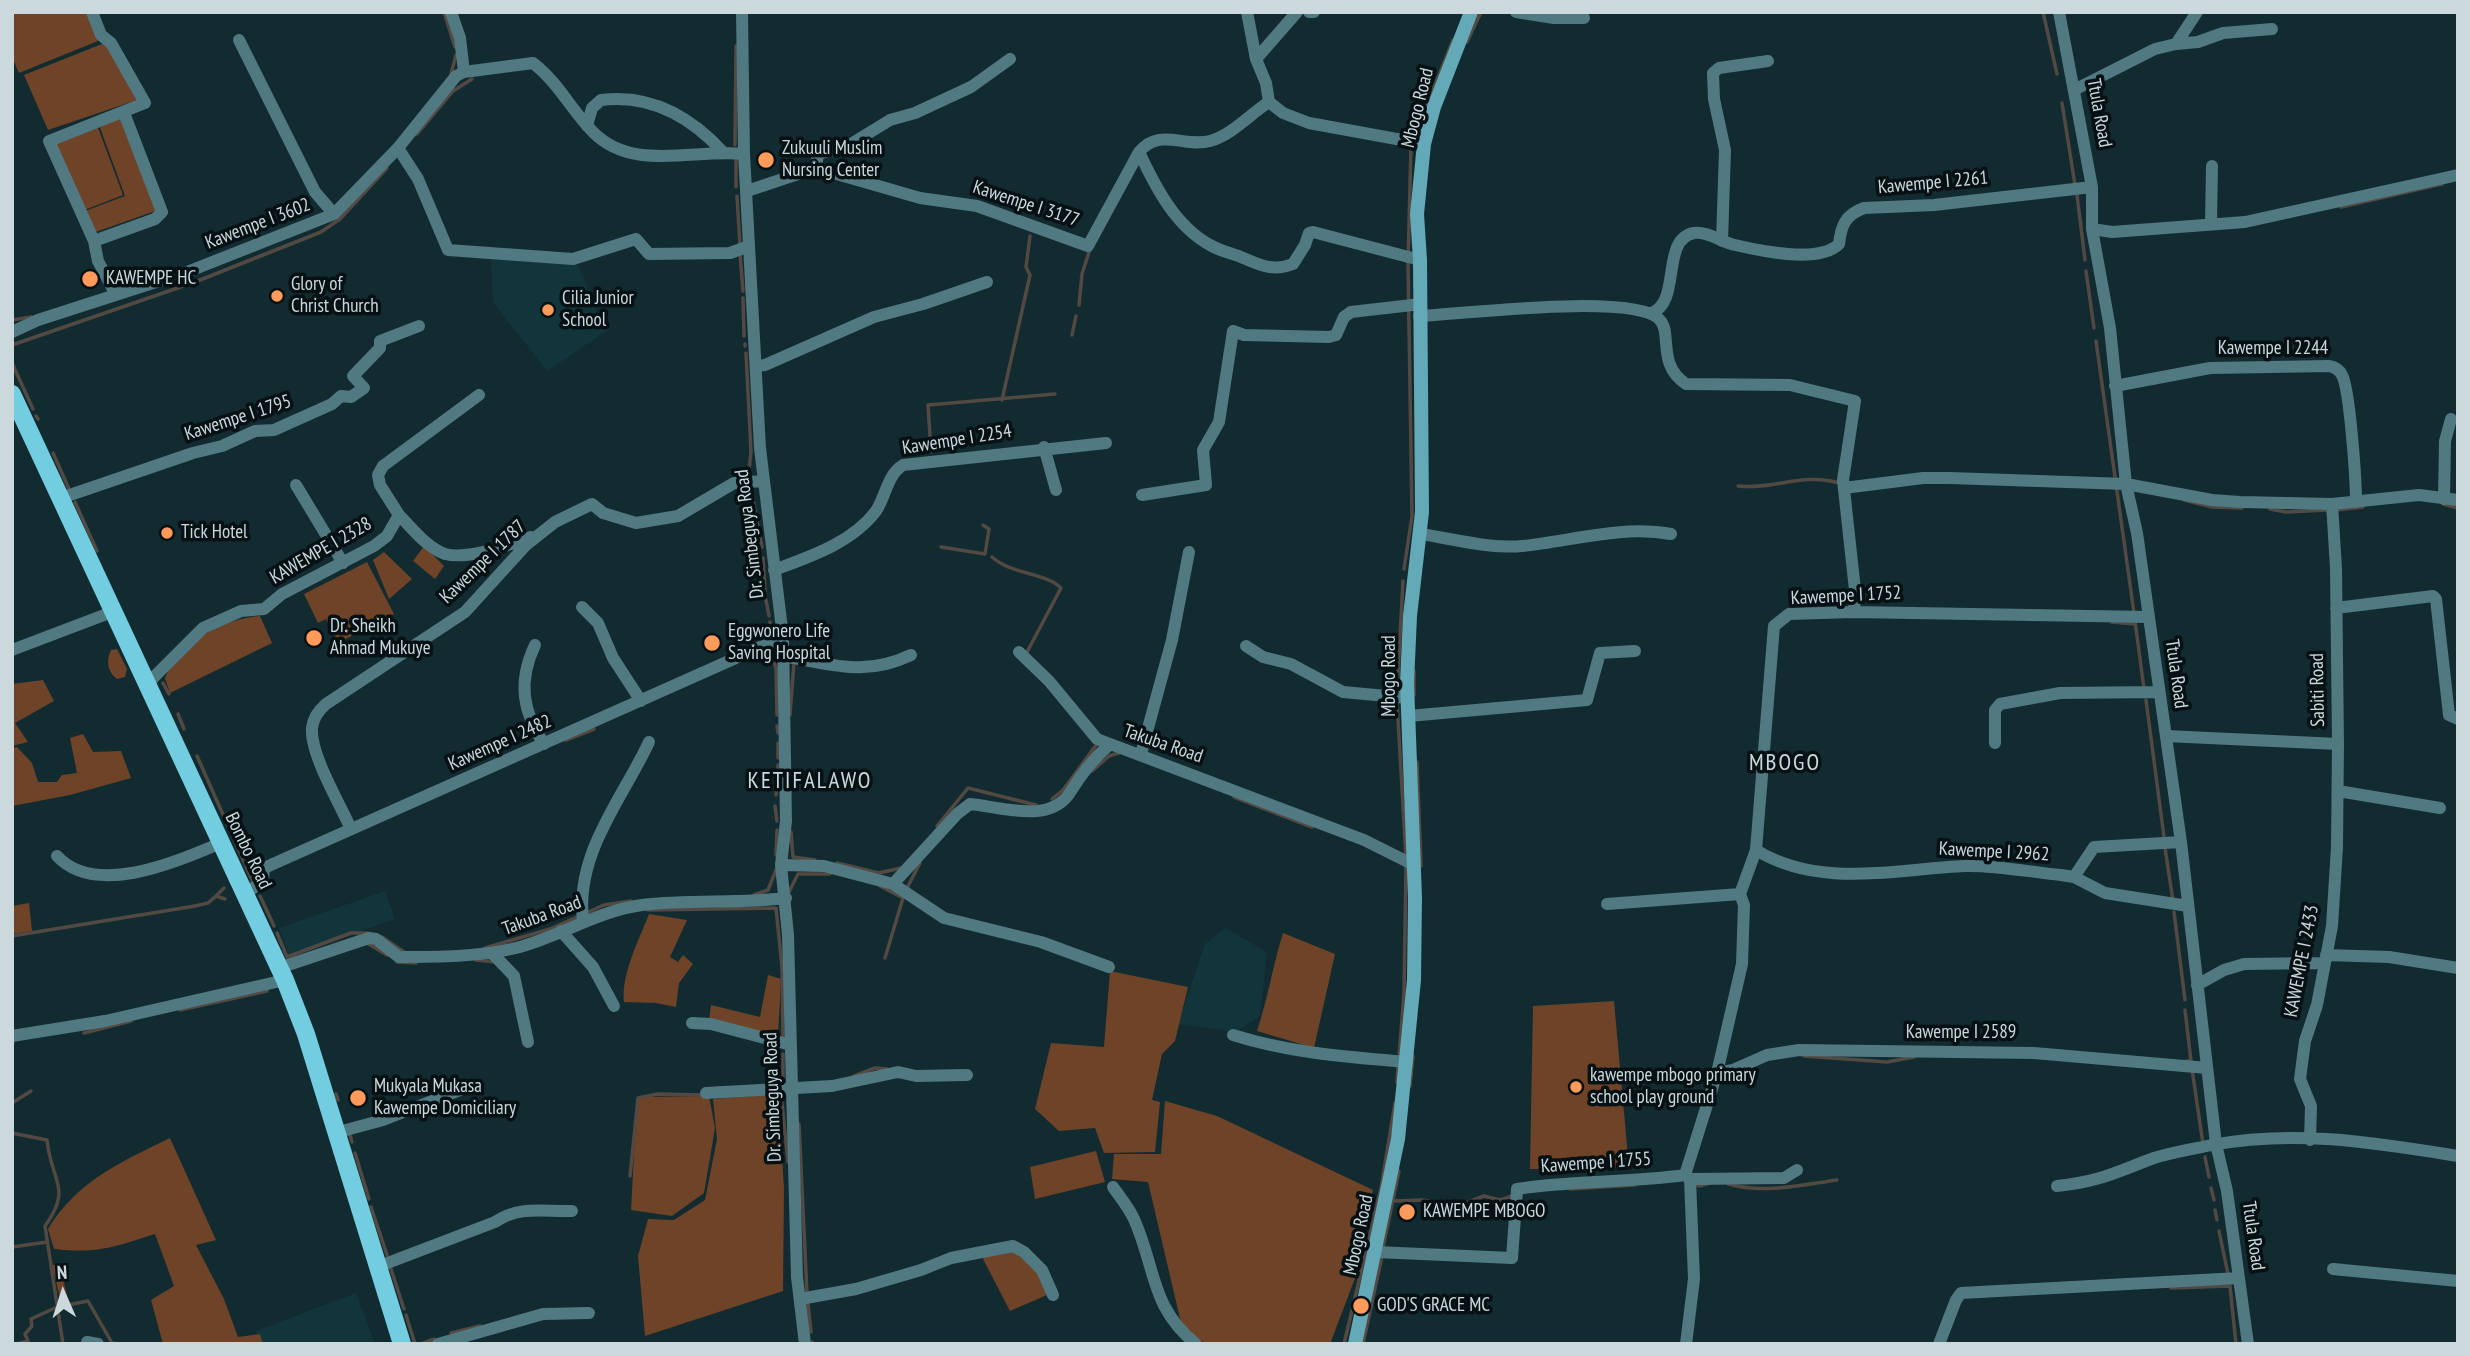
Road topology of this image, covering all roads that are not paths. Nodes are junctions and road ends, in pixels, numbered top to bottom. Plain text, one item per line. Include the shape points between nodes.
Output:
1 (92, 12) edge
2 (451, 12) edge
3 (743, 12) edge
4 (1247, 12) edge
5 (1297, 12) edge
6 (1309, 12) edge
7 (1314, 12) edge
8 (1471, 12) edge
9 (1516, 12) edge
10 (2059, 12) edge
11 (2197, 12) edge
12 (1584, 18) dead end
13 (2272, 29) dead end
14 (239, 40) dead end
15 (2176, 44) junction
16 (1256, 58) junction
17 (1010, 59) dead end
18 (1768, 61) dead end
19 (464, 72) junction
20 (2076, 89) junction
21 (1269, 102) junction
22 (124, 113) junction
23 (587, 126) junction
24 (1424, 144) junction
25 (398, 148) junction
26 (723, 152) junction
27 (1139, 152) junction
28 (744, 154) junction
29 (2212, 166) dead end
30 (816, 169) junction
31 (2458, 175) edge
32 (2092, 187) junction
33 (747, 191) junction
34 (334, 214) junction
35 (2211, 224) junction
36 (2092, 229) junction
37 (1722, 241) junction
38 (94, 242) junction
39 (749, 247) junction
40 (1420, 260) junction
41 (987, 282) dead end
42 (116, 295) junction
43 (1420, 310) junction
44 (1651, 313) junction
45 (419, 326) dead end
46 (12, 332) edge
47 (756, 366) junction
48 (2115, 386) junction
49 (12, 394) edge
50 (478, 395) dead end
51 (2451, 419) dead end
52 (1106, 443) dead end
53 (1044, 447) junction
54 (762, 481) junction
55 (2126, 484) junction
56 (296, 485) dead end
57 (1844, 488) junction
58 (1056, 490) dead end
59 (1142, 495) dead end
60 (61, 498) junction
61 (2451, 499) edge
62 (2356, 502) junction
63 (2332, 504) junction
64 (399, 515) junction
65 (1421, 534) junction
66 (1671, 534) dead end
67 (538, 535) junction
68 (1189, 552) dead end
69 (343, 562) junction
70 (774, 570) junction
71 (582, 607) dead end
72 (2336, 608) junction
73 (112, 612) junction
74 (1853, 612) junction
75 (2148, 617) junction
76 (783, 637) junction
77 (536, 645) dead end
78 (1246, 646) dead end
79 (12, 650) edge
80 (1019, 652) dead end
81 (1635, 652) dead end
82 (911, 655) dead end
83 (781, 656) junction
84 (146, 685) junction
85 (2158, 692) junction
86 (1408, 698) junction
87 (641, 701) junction
88 (1409, 716) junction
89 (2458, 719) edge
90 (2165, 736) junction
91 (649, 742) dead end
92 (1995, 743) dead end
93 (544, 744) junction
94 (2338, 744) junction
95 (1109, 745) junction
96 (1141, 754) junction
97 (2337, 791) junction
98 (2440, 808) dead end
99 (350, 827) junction
100 (2181, 842) junction
101 (221, 843) junction
102 (1756, 850) junction
103 (58, 856) dead end
104 (1414, 864) junction
105 (781, 866) junction
106 (2074, 877) junction
107 (893, 884) junction
108 (246, 893) junction
109 (1741, 894) junction
110 (786, 898) junction
111 (1607, 904) dead end
112 (2188, 906) junction
113 (583, 921) junction
114 (561, 931) junction
115 (492, 953) junction
116 (2325, 959) junction
117 (1109, 967) dead end
118 (2458, 968) edge
119 (282, 974) junction
120 (2197, 985) junction
121 (614, 1006) dead end
122 (692, 1023) dead end
123 (1233, 1035) dead end
124 (12, 1036) edge
125 (528, 1042) dead end
126 (791, 1045) junction
127 (1407, 1062) junction
128 (2207, 1068) junction
129 (1717, 1073) junction
130 (967, 1075) dead end
131 (468, 1087) dead end
132 (790, 1089) junction
133 (706, 1093) dead end
134 (335, 1133) junction
135 (2310, 1140) junction
136 (2216, 1144) junction
137 (2458, 1156) edge
138 (1797, 1170) dead end
139 (1688, 1177) junction
140 (1113, 1186) dead end
141 (2057, 1186) dead end
142 (572, 1211) dead end
143 (1376, 1252) junction
144 (377, 1267) junction
145 (2333, 1269) dead end
146 (2239, 1278) junction
147 (2458, 1281) edge
148 (1052, 1295) dead end
149 (800, 1299) junction
150 (589, 1313) dead end
151 (1359, 1342) edge
152 (402, 1344) edge
153 (438, 1344) edge
154 (805, 1344) edge
155 (1196, 1344) edge
156 (1686, 1344) edge
157 (1939, 1344) edge
158 (2248, 1344) edge

1 - 22 street via 101,35 111,43 145,103
2 - 19 street
3 - 28 street, Dr. Simbeguya Road
4 - 16 street
5 - 16 street
6 - 7 street
8 - 24 street, Mbogo Road via 1440,86
9 - 12 street
10 - 20 street, Ttula Road
11 - 15 street
13 - 15 street via 2223,33
14 - 34 street via 315,192
15 - 20 street via 2155,49
16 - 21 street
17 - 30 street via 971,88 890,120 846,147 818,154
18 - 37 street via 1719,68 1713,73 1725,150
19 - 23 street via 533,63 559,86
19 - 25 street, Kawempe I 3602
20 - 32 street, Ttula Road
21 - 24 street via 1309,123
21 - 27 street via 1214,140 1163,138
22 - 38 street via 162,212 155,219
22 - 38 street via 49,141
23 - 26 street via 606,141 655,158
23 - 26 street via 592,108 601,100 641,99 663,106
24 - 40 street, Mbogo Road via 1416,223
25 - 34 street, Kawempe I 3602
25 - 39 street via 418,179 448,250 573,259 636,239 649,254 730,253
26 - 28 street
27 - 30 street, Kawempe I 3177 via 1088,246 977,206 920,198
27 - 40 street via 1166,203 1197,235 1260,267 1293,264 1313,232
28 - 33 street, Dr. Simbeguya Road
29 - 35 street
30 - 33 street
31 - 35 street via 2267,218
32 - 36 street, Ttula Road
32 - 37 street, Kawempe I 2261 via 1864,208 1841,226 1839,244 1833,250 1817,255
33 - 39 street, Dr. Simbeguya Road
34 - 42 street, Kawempe I 3602
35 - 36 street via 2112,232
36 - 48 street, Ttula Road
37 - 44 street, Kawempe I 2261 via 1703,233 1686,236 1674,253 1665,300
38 - 42 street via 98,261
39 - 47 street, Dr. Simbeguya Road
40 - 43 street, Mbogo Road
41 - 47 street via 874,317
42 - 46 street, Kawempe I 3602
43 - 44 street via 1591,305
43 - 59 street via 1351,312 1336,335 1329,337 1233,331 1219,422 1203,450 1206,485
43 - 65 street, Mbogo Road
44 - 57 street via 1666,332 1664,345 1674,373 1686,384 1790,385 1855,401
45 - 60 street, Kawempe I 1795 via 380,341 380,348 353,376 364,388 351,397 341,396 274,430 255,431
47 - 54 street, Dr. Simbeguya Road
48 - 55 street, Ttula Road
48 - 62 street, Kawempe I 2244 via 2210,368 2337,368 2343,376
49 - 60 main road, Bombo Road
50 - 64 street, KAWEMPE I 2328 via 383,466 378,475 380,485
51 - 61 street via 2445,441
52 - 53 street, Kawempe I 2254
53 - 58 street
53 - 70 street, Kawempe I 2254 via 903,465 892,474 876,511 853,532 818,553
54 - 67 street, Kawempe I 1787 via 724,487 678,516 636,523 603,513 592,504
54 - 70 street, Dr. Simbeguya Road
55 - 57 street via 1923,478
55 - 63 street via 2212,500
55 - 75 street, Ttula Road
56 - 69 street
57 - 74 street via 1857,599
60 - 73 main road, Bombo Road
61 - 62 street via 2408,496
62 - 63 street
63 - 72 street, Sabiti Road
64 - 67 street via 446,554 486,552
64 - 69 street, KAWEMPE I 2328 via 387,536
65 - 66 street via 1504,547 1622,531
65 - 86 street, Mbogo Road via 1410,617
67 - 99 street, Kawempe I 1787 via 514,555 465,612 336,696 317,714 312,729 319,756
68 - 96 street via 1172,640
69 - 84 street, KAWEMPE I 2328 via 282,594 264,609 241,611 203,628
70 - 76 street, Dr. Simbeguya Road
71 - 87 street via 598,623 613,658
72 - 89 street via 2437,599 2449,715
72 - 94 street, Sabiti Road
73 - 79 street
73 - 84 main road, Bombo Road
74 - 75 street, Kawempe I 1752
74 - 102 street, Kawempe I 1752 via 1789,614 1774,626
75 - 85 street, Ttula Road
76 - 83 street, Dr. Simbeguya Road
76 - 87 street, Kawempe I 2482
77 - 93 street via 524,692 529,721
78 - 86 street via 1343,692
80 - 95 street via 1097,739
81 - 88 street via 1600,653 1587,700
82 - 83 street via 854,670
83 - 105 street, Dr. Simbeguya Road via 786,742
84 - 101 main road, Bombo Road
85 - 90 street, Ttula Road
85 - 92 street via 2060,693 2000,704 1995,710
86 - 88 street, Mbogo Road
87 - 93 street, Kawempe I 2482
88 - 104 street, Mbogo Road
90 - 94 street, Sabiti Road
90 - 100 street, Ttula Road
91 - 113 street via 608,816 587,869 582,888
93 - 99 street, Kawempe I 2482
94 - 97 street, KAWEMPE I 2433
95 - 96 street, Takuba Road
95 - 107 street, Takuba Road via 1055,808 1037,811 970,804
96 - 104 street, Takuba Road via 1364,840
97 - 98 street
97 - 116 street, KAWEMPE I 2433 via 2332,926
99 - 108 street, Kawempe I 2482 via 263,875
100 - 106 street via 2094,847
100 - 112 street, Ttula Road
101 - 103 street via 128,874 85,873
101 - 108 main road, Bombo Road
102 - 106 street, Kawempe I 2962 via 1784,864 1827,873 1964,866
102 - 109 street, Kawempe I 1752
104 - 127 street, Mbogo Road
105 - 107 street via 824,866
105 - 110 street, Dr. Simbeguya Road
106 - 112 street, Kawempe I 2962 via 2105,893
107 - 117 street via 944,918 1041,942
108 - 119 main road, Bombo Road
109 - 111 street
109 - 129 street, Kawempe I 1752 via 1742,964
110 - 113 street, Takuba Road via 643,905
110 - 126 street, Dr. Simbeguya Road
112 - 120 street, Ttula Road
113 - 114 street, Takuba Road
114 - 115 street, Takuba Road
114 - 121 street via 593,967
115 - 119 street, Takuba Road via 399,957 369,938
115 - 125 street via 513,976
116 - 118 street via 2389,957
116 - 120 street via 2234,966
116 - 135 street, KAWEMPE I 2433 via 2300,1079 2311,1106
119 - 124 street via 105,1021
119 - 134 main road, Bombo Road via 306,1034
120 - 128 street, Ttula Road
122 - 126 street
123 - 127 street via 1318,1055
126 - 132 street, Dr. Simbeguya Road
127 - 143 street, Mbogo Road via 1398,1139
128 - 129 street, Kawempe I 2589 via 2034,1053 1799,1050 1767,1055
128 - 136 street, Ttula Road
129 - 139 street, Kawempe I 1752
130 - 132 street via 898,1072 860,1082
131 - 134 street
132 - 133 street
132 - 149 street, Dr. Simbeguya Road
134 - 144 main road, Bombo Road
135 - 136 street via 2264,1137
135 - 137 street via 2348,1139
136 - 141 street via 2154,1158 2108,1178
136 - 146 street, Ttula Road
138 - 139 street, Kawempe I 1755 via 1784,1178
139 - 143 street, Kawempe I 1755 via 1517,1189 1513,1258
139 - 156 street, Kawempe I 1752 via 1694,1279
140 - 155 street via 1134,1217 1153,1281 1171,1321
142 - 144 street via 506,1213 495,1222
143 - 151 street, Mbogo Road
144 - 152 main road, Bombo Road
145 - 147 street
146 - 157 street via 1961,1293
146 - 158 street, Ttula Road
148 - 149 street via 1042,1270 1013,1246 951,1258 856,1289
149 - 154 street, Dr. Simbeguya Road
150 - 153 street via 543,1314

